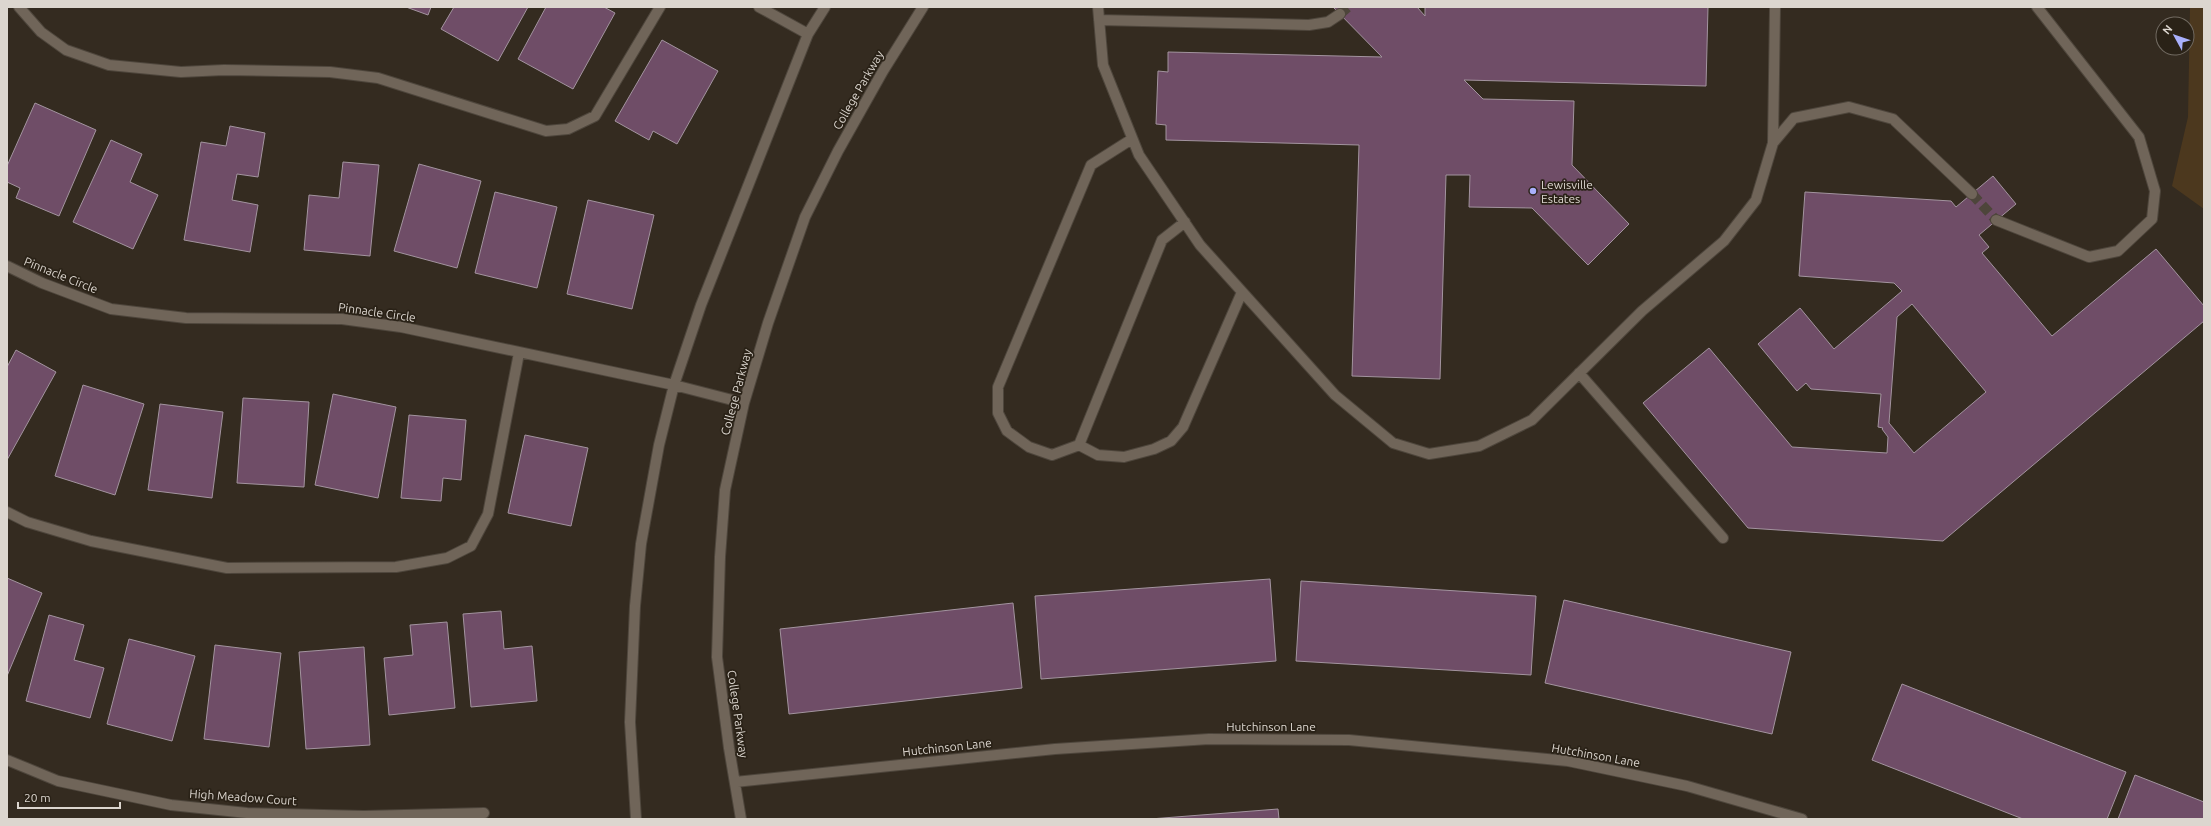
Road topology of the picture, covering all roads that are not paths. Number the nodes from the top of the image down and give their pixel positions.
1 (19, 7) edge
2 (660, 7) edge
3 (759, 7) edge
4 (825, 7) edge
5 (923, 7) edge
6 (1098, 7) edge
7 (1776, 7) edge
8 (2037, 7) edge
9 (1340, 14) tunnel mouth
10 (1099, 20) junction
11 (808, 34) junction
12 (1132, 139) junction
13 (1772, 143) junction
14 (1972, 194) tunnel mouth
15 (1996, 220) tunnel mouth
16 (1184, 222) junction
17 (7, 266) edge
18 (1242, 292) junction
19 (519, 353) junction
20 (1579, 373) junction
21 (674, 385) junction
22 (744, 404) junction
23 (1079, 445) junction
24 (7, 512) edge
25 (1723, 538) dead end
26 (7, 760) edge
27 (735, 782) junction
28 (484, 813) dead end
29 (636, 819) edge
30 (741, 819) edge
31 (1802, 819) edge

1 - 2 street
3 - 11 street
4 - 11 street
5 - 22 street, College Parkway
6 - 10 street
7 - 13 street
8 - 15 street
9 - 10 street
10 - 12 street
11 - 21 street
12 - 16 street
12 - 23 street
13 - 14 street
13 - 20 street
16 - 18 street
16 - 23 street
17 - 19 street, Pinnacle Circle
18 - 20 street
18 - 23 street
19 - 21 street, Pinnacle Circle
19 - 24 street
20 - 25 street
21 - 22 street, Pinnacle Circle
21 - 29 street
22 - 27 street, College Parkway
26 - 28 street, High Meadow Court
27 - 30 street, College Parkway
27 - 31 street, Hutchinson Lane

